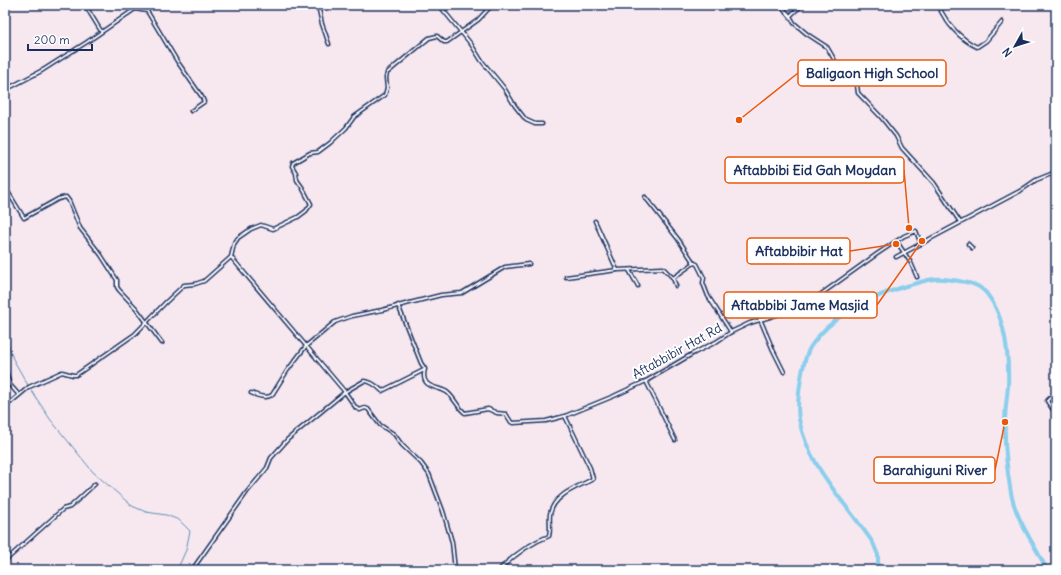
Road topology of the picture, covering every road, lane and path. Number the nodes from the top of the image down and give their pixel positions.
1 (85, 5) edge
2 (131, 5) edge
3 (318, 5) edge
4 (439, 5) edge
5 (492, 5) edge
6 (780, 5) edge
7 (802, 5) edge
8 (938, 5) edge
9 (135, 9) junction
10 (790, 16) junction
11 (1002, 22) dead end
12 (101, 31) junction
13 (461, 33) junction
14 (329, 44) dead end
15 (5, 90) edge
16 (191, 111) dead end
17 (542, 124) dead end
18 (1056, 172) edge
19 (5, 187) edge
20 (645, 197) dead end
21 (595, 221) dead end
22 (960, 222) junction
23 (897, 242) junction
24 (921, 244) junction
25 (968, 244) dead end
26 (972, 248) dead end
27 (904, 253) junction
28 (231, 257) junction
29 (896, 257) dead end
30 (529, 264) dead end
31 (694, 264) junction
32 (617, 270) junction
33 (629, 270) junction
34 (566, 277) dead end
35 (917, 277) dead end
36 (673, 278) junction
37 (638, 286) dead end
38 (676, 286) dead end
39 (398, 305) junction
40 (760, 319) junction
41 (147, 323) junction
42 (731, 332) junction
43 (162, 343) dead end
44 (306, 346) junction
45 (5, 368) edge
46 (425, 369) junction
47 (784, 372) dead end
48 (646, 381) junction
49 (345, 392) junction
50 (1056, 392) edge
51 (251, 393) dead end
52 (18, 395) junction
53 (5, 407) edge
54 (1056, 414) edge
55 (565, 416) junction
56 (675, 440) dead end
57 (95, 484) dead end
58 (5, 561) edge
59 (192, 570) edge
60 (455, 570) edge
61 (499, 570) edge

1 - 12 street
2 - 9 street
3 - 14 street
4 - 13 street
5 - 13 street
6 - 10 street
7 - 10 street
8 - 11 street
9 - 12 street
9 - 16 street
10 - 22 street
12 - 15 street
13 - 17 street
13 - 28 street
18 - 22 street
19 - 41 street
20 - 31 street
21 - 32 street
22 - 24 street
23 - 24 street, Aftabbibir Hat Rd
23 - 27 street
23 - 40 street, Aftabbibir Hat Rd
24 - 27 street
25 - 26 street
27 - 29 street
27 - 35 street
28 - 41 street
28 - 44 street
30 - 39 street
31 - 36 street
31 - 42 street
32 - 33 street
32 - 34 street
33 - 36 street
33 - 37 street
36 - 38 street
39 - 44 street
39 - 46 street
40 - 42 street, Aftabbibir Hat Rd
40 - 47 street
41 - 43 street
41 - 52 street
42 - 48 street, Aftabbibir Hat Rd
44 - 49 street
44 - 51 street
45 - 52 street
46 - 49 street
46 - 55 street, Aftabbibir Hat Rd
48 - 55 street, Aftabbibir Hat Rd
48 - 56 street
49 - 59 street
49 - 60 street
50 - 54 street
52 - 53 street
55 - 61 street
57 - 58 street

